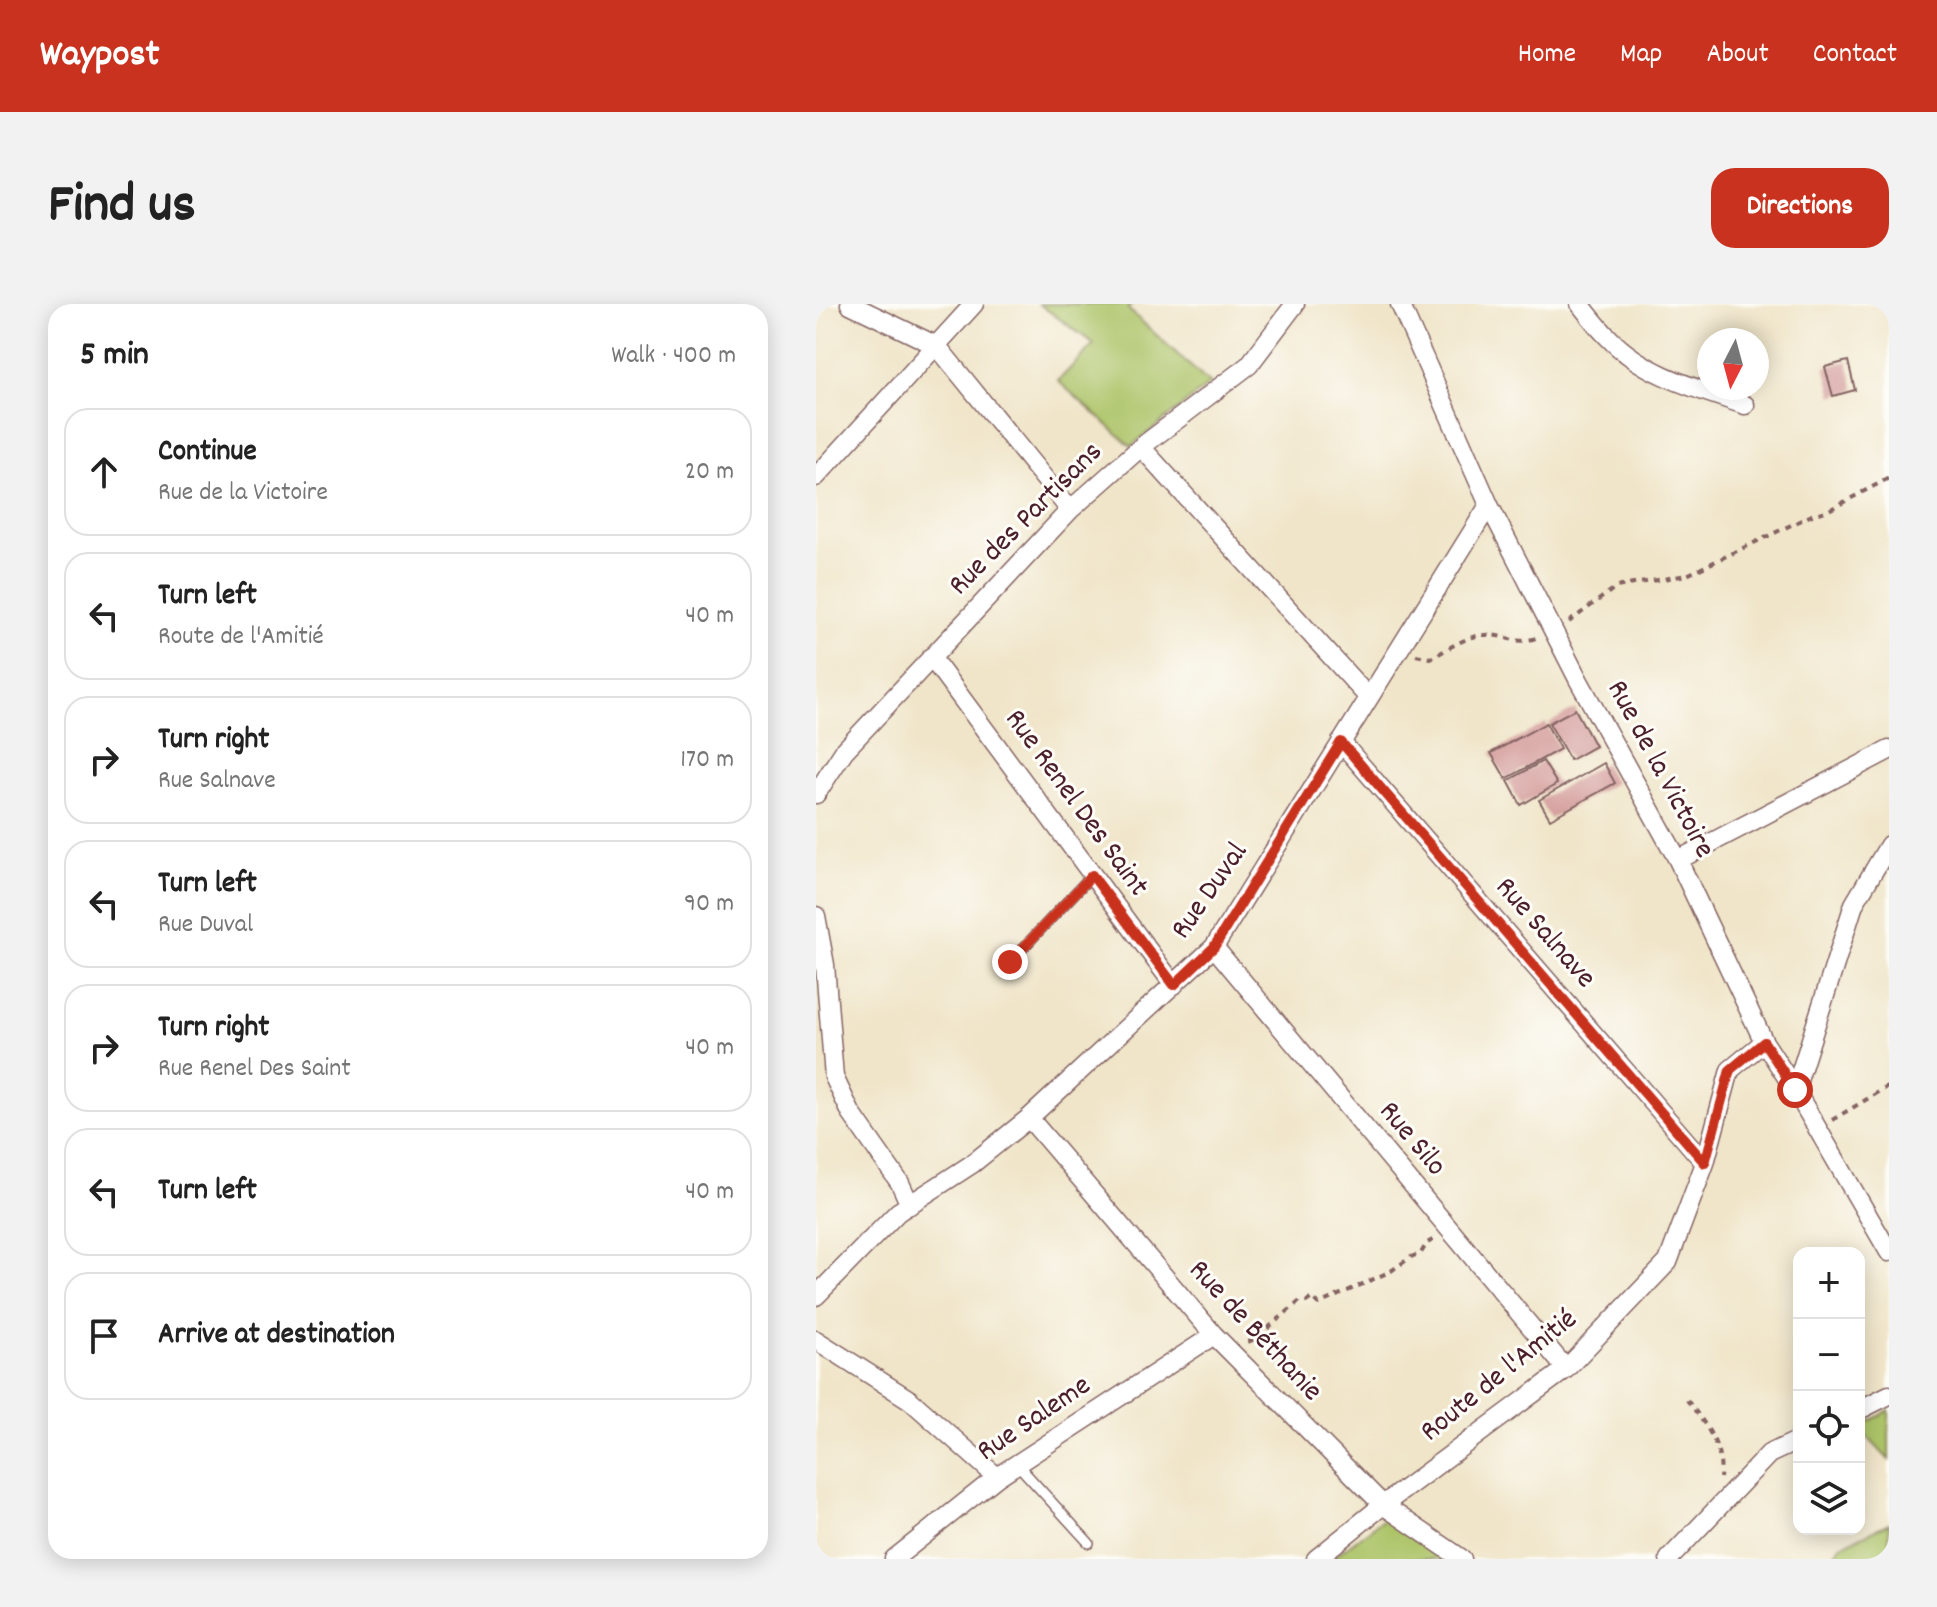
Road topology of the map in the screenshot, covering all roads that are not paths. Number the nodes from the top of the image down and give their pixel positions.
1 (850, 304) edge
2 (974, 304) edge
3 (1295, 304) edge
4 (1400, 304) edge
5 (1580, 304) edge
6 (937, 346) junction
7 (1745, 405) dead end
8 (1141, 447) junction
9 (816, 477) edge
10 (1489, 505) junction
11 (1070, 510) junction
12 (931, 657) junction
13 (1369, 698) junction
14 (1341, 742) junction
15 (1889, 750) edge
16 (816, 794) edge
17 (1889, 845) edge
18 (1678, 860) junction
19 (1092, 875) junction
20 (816, 916) edge
21 (1214, 947) junction
22 (1010, 962) dead end
23 (1174, 985) junction
24 (1764, 1042) junction
25 (1795, 1090) junction
26 (1029, 1118) junction
27 (1705, 1163) junction
28 (910, 1205) junction
29 (1889, 1252) edge
30 (816, 1296) edge
31 (1214, 1335) junction
32 (816, 1340) edge
33 (1566, 1369) junction
34 (1889, 1395) edge
35 (1865, 1407) edge
36 (1793, 1443) edge
37 (1018, 1465) junction
38 (997, 1477) junction
39 (1383, 1505) junction
40 (1089, 1543) dead end
41 (894, 1559) edge
42 (1316, 1559) edge
43 (1462, 1559) edge
44 (1669, 1559) edge

1 - 6 street
2 - 6 street
3 - 8 street, Rue des Partisans
4 - 10 street, Rue de la Victoire
5 - 7 street
6 - 9 street
6 - 11 street
8 - 11 street, Rue des Partisans
8 - 13 street
10 - 13 street, Rue Duval
10 - 18 street, Rue de la Victoire
11 - 12 street, Rue des Partisans
12 - 16 street, Rue des Partisans
12 - 19 street, Rue Renel Des Saint
13 - 14 street, Rue Duval
14 - 21 street, Rue Duval
14 - 27 street, Rue Salnave
15 - 18 street
17 - 25 street
18 - 24 street, Rue de la Victoire
19 - 22 lane
19 - 23 street, Rue Renel Des Saint
20 - 28 street
21 - 23 street, Rue Duval
21 - 33 street, Rue Silo
23 - 26 street, Rue Duval
24 - 25 street, Rue de la Victoire
24 - 27 street, Route de l'Amitié
25 - 29 street, Rue de la Victoire
26 - 28 street, Rue Duval
26 - 31 street, Rue de Béthanie
27 - 33 street, Route de l'Amitié
28 - 30 street, Rue Duval
31 - 37 street, Rue Saleme
31 - 39 street, Rue de Béthanie
32 - 38 street
33 - 39 street, Route de l'Amitié
34 - 35 street
36 - 44 street
37 - 38 street, Rue Saleme
37 - 40 lane
38 - 41 street, Rue Saleme
39 - 42 street, Route de l'Amitié
39 - 43 street, Rue de Béthanie

